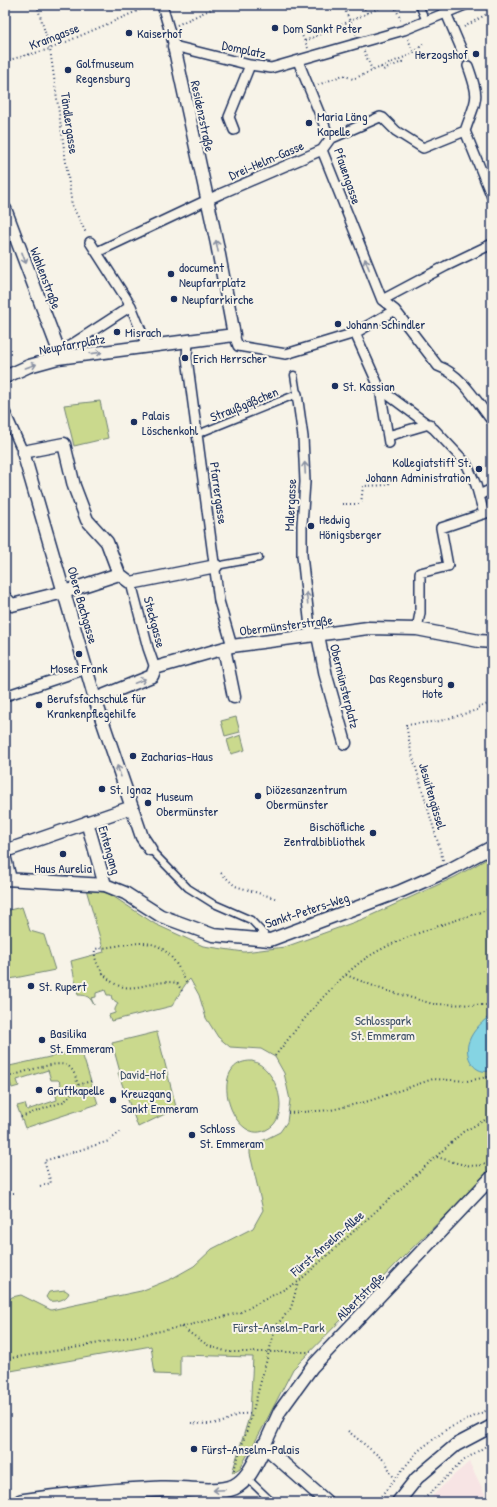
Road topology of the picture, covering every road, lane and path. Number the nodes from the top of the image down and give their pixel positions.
1 (37, 5) edge
2 (136, 5) edge
3 (159, 5) edge
4 (220, 5) edge
5 (363, 5) edge
6 (386, 5) edge
7 (419, 5) edge
8 (465, 5) edge
9 (344, 8) dead end
10 (492, 10) edge
11 (138, 11) junction
12 (367, 14) junction
13 (443, 14) junction
14 (347, 16) dead end
15 (426, 21) junction
16 (169, 29) junction
17 (299, 29) dead end
18 (454, 31) junction
19 (302, 36) dead end
20 (305, 41) dead end
21 (424, 43) dead end
22 (174, 46) junction
23 (50, 49) junction
24 (462, 53) tunnel mouth
25 (400, 59) junction
26 (5, 61) edge
27 (298, 61) junction
28 (250, 65) junction
29 (468, 66) tunnel mouth
30 (381, 67) junction
31 (309, 88) junction
32 (234, 130) dead end
33 (465, 132) junction
34 (330, 139) junction
35 (322, 150) junction
36 (206, 196) junction
37 (492, 198) edge
38 (5, 209) edge
39 (90, 242) joint
40 (492, 244) edge
41 (97, 252) junction
42 (382, 300) junction
43 (131, 306) junction
44 (395, 310) junction
45 (354, 333) junction
46 (234, 335) junction
47 (188, 341) junction
48 (147, 346) junction
49 (58, 356) junction
50 (294, 375) dead end
51 (5, 377) edge
52 (380, 389) junction
53 (297, 394) junction
54 (5, 412) edge
55 (492, 421) edge
56 (432, 426) junction
57 (198, 434) junction
58 (23, 452) junction
59 (390, 474) dead end
60 (492, 489) edge
61 (479, 495) junction
62 (342, 504) dead end
63 (488, 513) edge
64 (259, 558) dead end
65 (216, 566) junction
66 (119, 574) junction
67 (131, 583) junction
68 (64, 592) junction
69 (5, 598) edge
70 (417, 629) junction
71 (315, 636) junction
72 (492, 642) edge
73 (228, 647) junction
74 (155, 668) junction
75 (86, 669) junction
76 (5, 696) edge
77 (234, 697) dead end
78 (95, 699) junction
79 (489, 708) dead end
80 (345, 743) dead end
81 (132, 807) junction
82 (87, 822) junction
83 (492, 847) edge
84 (150, 849) joint
85 (5, 850) edge
86 (5, 860) edge
87 (447, 871) junction
88 (221, 873) dead end
89 (8, 879) edge
90 (105, 885) junction
91 (278, 899) dead end
92 (492, 908) edge
93 (270, 940) junction
94 (346, 975) junction
95 (186, 982) dead end
96 (182, 991) dead end
97 (492, 1001) edge
98 (275, 1056) dead end
99 (492, 1076) edge
100 (7, 1077) dead end
101 (91, 1081) dead end
102 (78, 1085) junction
103 (288, 1113) dead end
104 (492, 1116) edge
105 (21, 1117) dead end
106 (120, 1132) dead end
107 (437, 1157) junction
108 (492, 1160) edge
109 (492, 1178) edge
110 (40, 1186) dead end
111 (14, 1193) dead end
112 (5, 1194) edge
113 (298, 1282) junction
114 (181, 1327) junction
115 (314, 1352) dead end
116 (269, 1353) junction
117 (5, 1359) edge
118 (492, 1408) edge
119 (252, 1414) junction
120 (191, 1423) dead end
121 (492, 1426) edge
122 (348, 1431) dead end
123 (492, 1442) edge
124 (264, 1446) junction
125 (239, 1477) junction
126 (395, 1478) junction
127 (21, 1502) edge
128 (272, 1502) edge
129 (326, 1502) edge
130 (376, 1502) edge
131 (398, 1502) edge
132 (421, 1502) edge

1 - 23 path, Tändlergasse
2 - 11 path
3 - 11 path, Kramgasse
3 - 16 street
4 - 16 path
5 - 12 path
6 - 12 path
7 - 15 lane
8 - 13 street, Domplatz
9 - 14 path
10 - 18 path
11 - 23 path, Kramgasse
12 - 20 path
13 - 15 street, Domplatz
13 - 18 street
15 - 27 street, Domplatz
16 - 22 street
17 - 19 path
18 - 24 street
21 - 25 path
22 - 28 street, Domplatz
22 - 36 street, Residenzstraße
23 - 26 path, Kramgasse
23 - 39 path, Tändlergasse
25 - 30 path
25 - 30 path
27 - 28 street, Domplatz
27 - 31 street, Pfauengasse
28 - 32 street
29 - 33 street
30 - 31 path
31 - 34 street, Pfauengasse
33 - 34 street
33 - 37 street
34 - 35 street, Pfauengasse
35 - 36 street, Drei-Helm-Gasse
42 -> 35 street, Pfauengasse
36 - 41 street
46 -> 36 street
38 -> 49 street, Wahlenstraße
39 - 41 street
40 - 42 street
41 - 43 street
42 - 44 street
43 - 48 street
43 - 49 street, Neupfarrplatz
44 - 45 street
44 - 55 street
45 - 46 street
45 - 52 street
46 - 47 street, Neupfarrplatz
47 - 48 street, Neupfarrplatz
47 - 57 street, Pfarrergasse
49 -> 48 street, Neupfarrplatz
51 -> 49 street, Neupfarrplatz
50 - 53 lane, Malergasse
52 - 56 street
52 - 56 street
53 - 57 lane, Straußgäßchen
71 -> 53 street, Malergasse
54 - 58 street, Obere Bachgasse
56 - 61 street
57 - 65 street, Pfarrergasse
58 - 66 street
58 - 68 street, Obere Bachgasse
59 - 62 path
60 - 61 street
61 - 63 street
63 - 70 street
64 - 65 lane
65 - 67 street
65 - 73 street, Pfarrergasse
66 - 67 street
66 - 68 street
67 - 74 street, Steckgasse
68 - 69 street
68 - 75 street, Obere Bachgasse
70 - 71 street, Obermünsterstraße
70 - 72 street, Obermünsterstraße
71 - 73 street, Obermünsterstraße
71 - 80 street, Obermünsterplatz
73 - 74 street, Obermünsterstraße
73 - 77 street
78 -> 74 street, Obermünsterstraße
75 - 76 street
75 - 78 street, Obere Bachgasse
81 -> 78 street, Obere Bachgasse
79 - 87 path, Jesuitengässel
81 - 82 street
81 - 84 street, Obere Bachgasse
82 - 85 street
82 - 90 street, Entengang
83 - 87 street, Sankt-Peters-Weg
84 - 93 lane
86 - 89 street, Sankt-Peters-Weg
87 - 93 street, Sankt-Peters-Weg
88 - 91 path
89 - 90 street, Sankt-Peters-Weg
90 - 93 street, Sankt-Peters-Weg
92 - 94 path
94 - 97 path
94 - 98 path
95 - 96 path
99 - 103 path
100 - 102 path
101 - 102 path
102 - 105 path
104 - 107 path, Fürst-Anselm-Allee
106 - 110 path
107 - 108 path
107 - 113 path, Fürst-Anselm-Allee
109 - 124 street, Albertstraße
111 - 112 path
113 - 114 path, Fürst-Anselm-Allee
113 - 116 path
114 - 116 path
114 - 117 path, Fürst-Anselm-Allee
115 - 116 path
116 - 119 path
118 - 126 path
119 - 120 path
119 - 125 path
121 - 131 street
122 - 126 path
123 - 132 path
124 - 125 street
124 - 129 street
125 -> 127 street
125 - 128 lane
126 - 130 path

